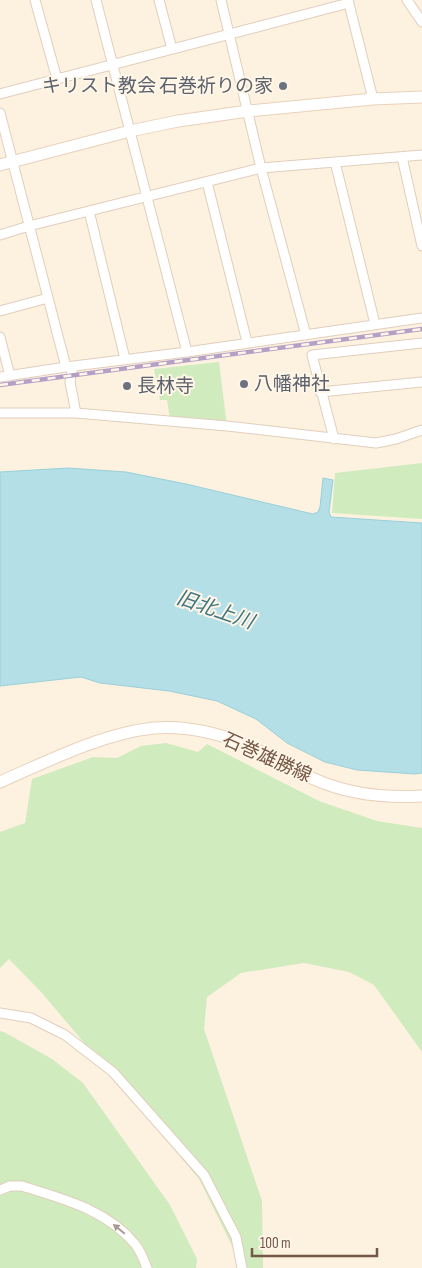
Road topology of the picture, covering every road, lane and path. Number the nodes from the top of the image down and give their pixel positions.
1 (35, 0) edge
2 (96, 0) edge
3 (159, 0) edge
4 (221, 0) edge
5 (406, 0) edge
6 (349, 2) edge
7 (422, 22) edge
8 (230, 34) junction
9 (172, 49) junction
10 (112, 65) junction
11 (57, 79) junction
12 (0, 94) edge
13 (422, 97) edge
14 (373, 99) junction
15 (0, 112) edge
16 (248, 112) junction
17 (130, 131) junction
18 (422, 155) edge
19 (402, 157) junction
20 (14, 162) junction
21 (335, 162) junction
22 (0, 165) edge
23 (261, 168) junction
24 (207, 182) junction
25 (146, 197) junction
26 (89, 211) junction
27 (29, 226) junction
28 (0, 235) edge
29 (422, 246) edge
30 (48, 298) junction
31 (0, 311) edge
32 (422, 318) edge
33 (375, 324) junction
34 (306, 335) junction
35 (0, 337) edge
36 (247, 342) junction
37 (422, 343) edge
38 (186, 352) junction
39 (126, 359) junction
40 (69, 366) junction
41 (10, 376) junction
42 (0, 378) edge
43 (422, 382) edge
44 (320, 392) junction
45 (0, 413) edge
46 (76, 413) junction
47 (422, 430) edge
48 (334, 438) junction
49 (0, 782) edge
50 (422, 796) edge
51 (0, 1013) edge
52 (0, 1190) edge
53 (148, 1268) edge
54 (242, 1268) edge

1 - 11 street
2 - 10 street
3 - 9 street
4 - 8 street
5 - 7 street
6 - 8 street
6 - 14 street
8 - 9 street
8 - 16 street
9 - 10 street
10 - 11 street
10 - 17 street
11 - 12 street
13 - 14 main road
14 - 16 main road
15 - 20 street
16 - 17 main road
16 - 23 street
17 - 20 main road
17 - 25 street
18 - 19 street
19 - 21 street
19 - 29 street
20 - 22 main road
20 - 27 street
21 - 23 street
21 - 33 street
23 - 24 street
23 - 34 street
24 - 25 street
24 - 36 street
25 - 26 street
25 - 38 street
26 - 27 street
26 - 39 street
27 - 28 street
27 - 30 street
30 - 31 street
30 - 40 street
32 - 33 street
33 - 34 street
34 - 36 street
35 - 41 street
36 - 38 street
37 - 44 street
38 - 39 street
39 - 40 street
40 - 41 street
40 - 46 street
41 - 42 street
43 - 44 street
44 - 48 street
45 - 46 street
46 - 48 street
47 - 48 street
49 - 50 main road, 石巻雄勝線
51 - 54 street
53 -> 52 street

